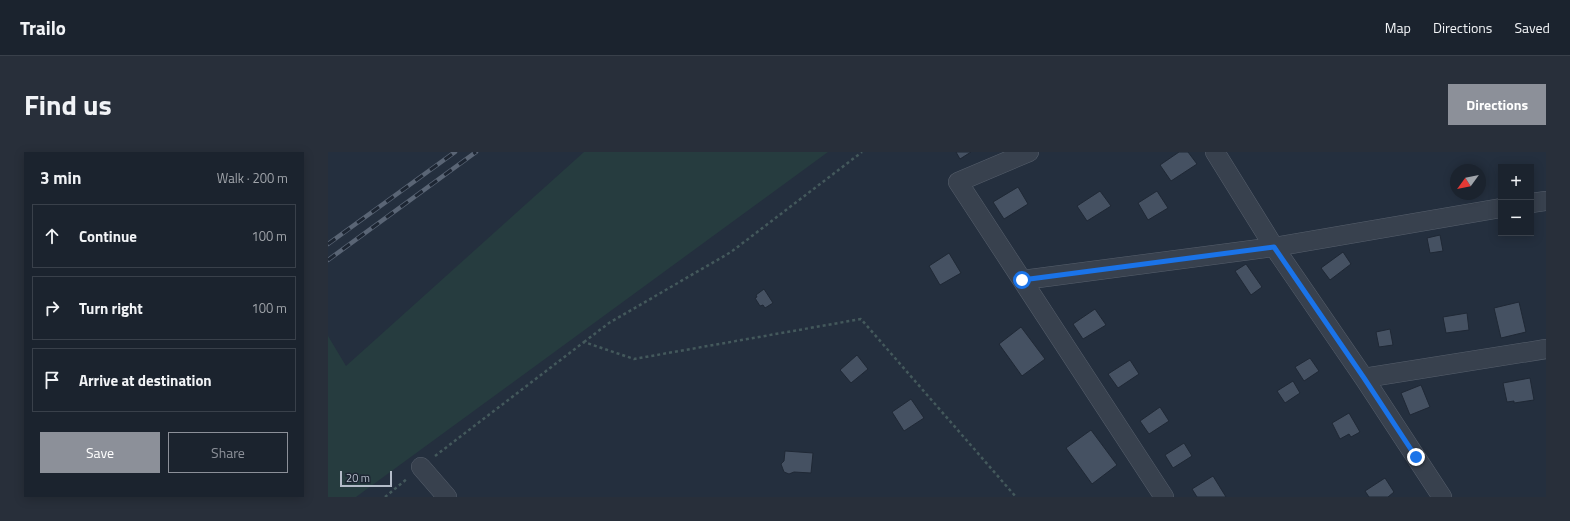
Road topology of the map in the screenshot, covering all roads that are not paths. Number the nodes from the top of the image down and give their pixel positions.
1 (1029, 152) edge
2 (1215, 152) edge
3 (1546, 201) edge
4 (1534, 203) edge
5 (1498, 209) edge
6 (1274, 247) junction
7 (1022, 280) junction
8 (1546, 349) edge
9 (1364, 378) junction
10 (421, 467) road end
11 (446, 497) edge
12 (1164, 497) edge
13 (1442, 497) edge

1 - 7 lane
2 - 6 lane
3 - 4 lane
5 - 6 lane
6 - 7 lane
6 - 9 lane
7 - 12 lane
8 - 9 lane
9 - 13 lane
10 - 11 lane

